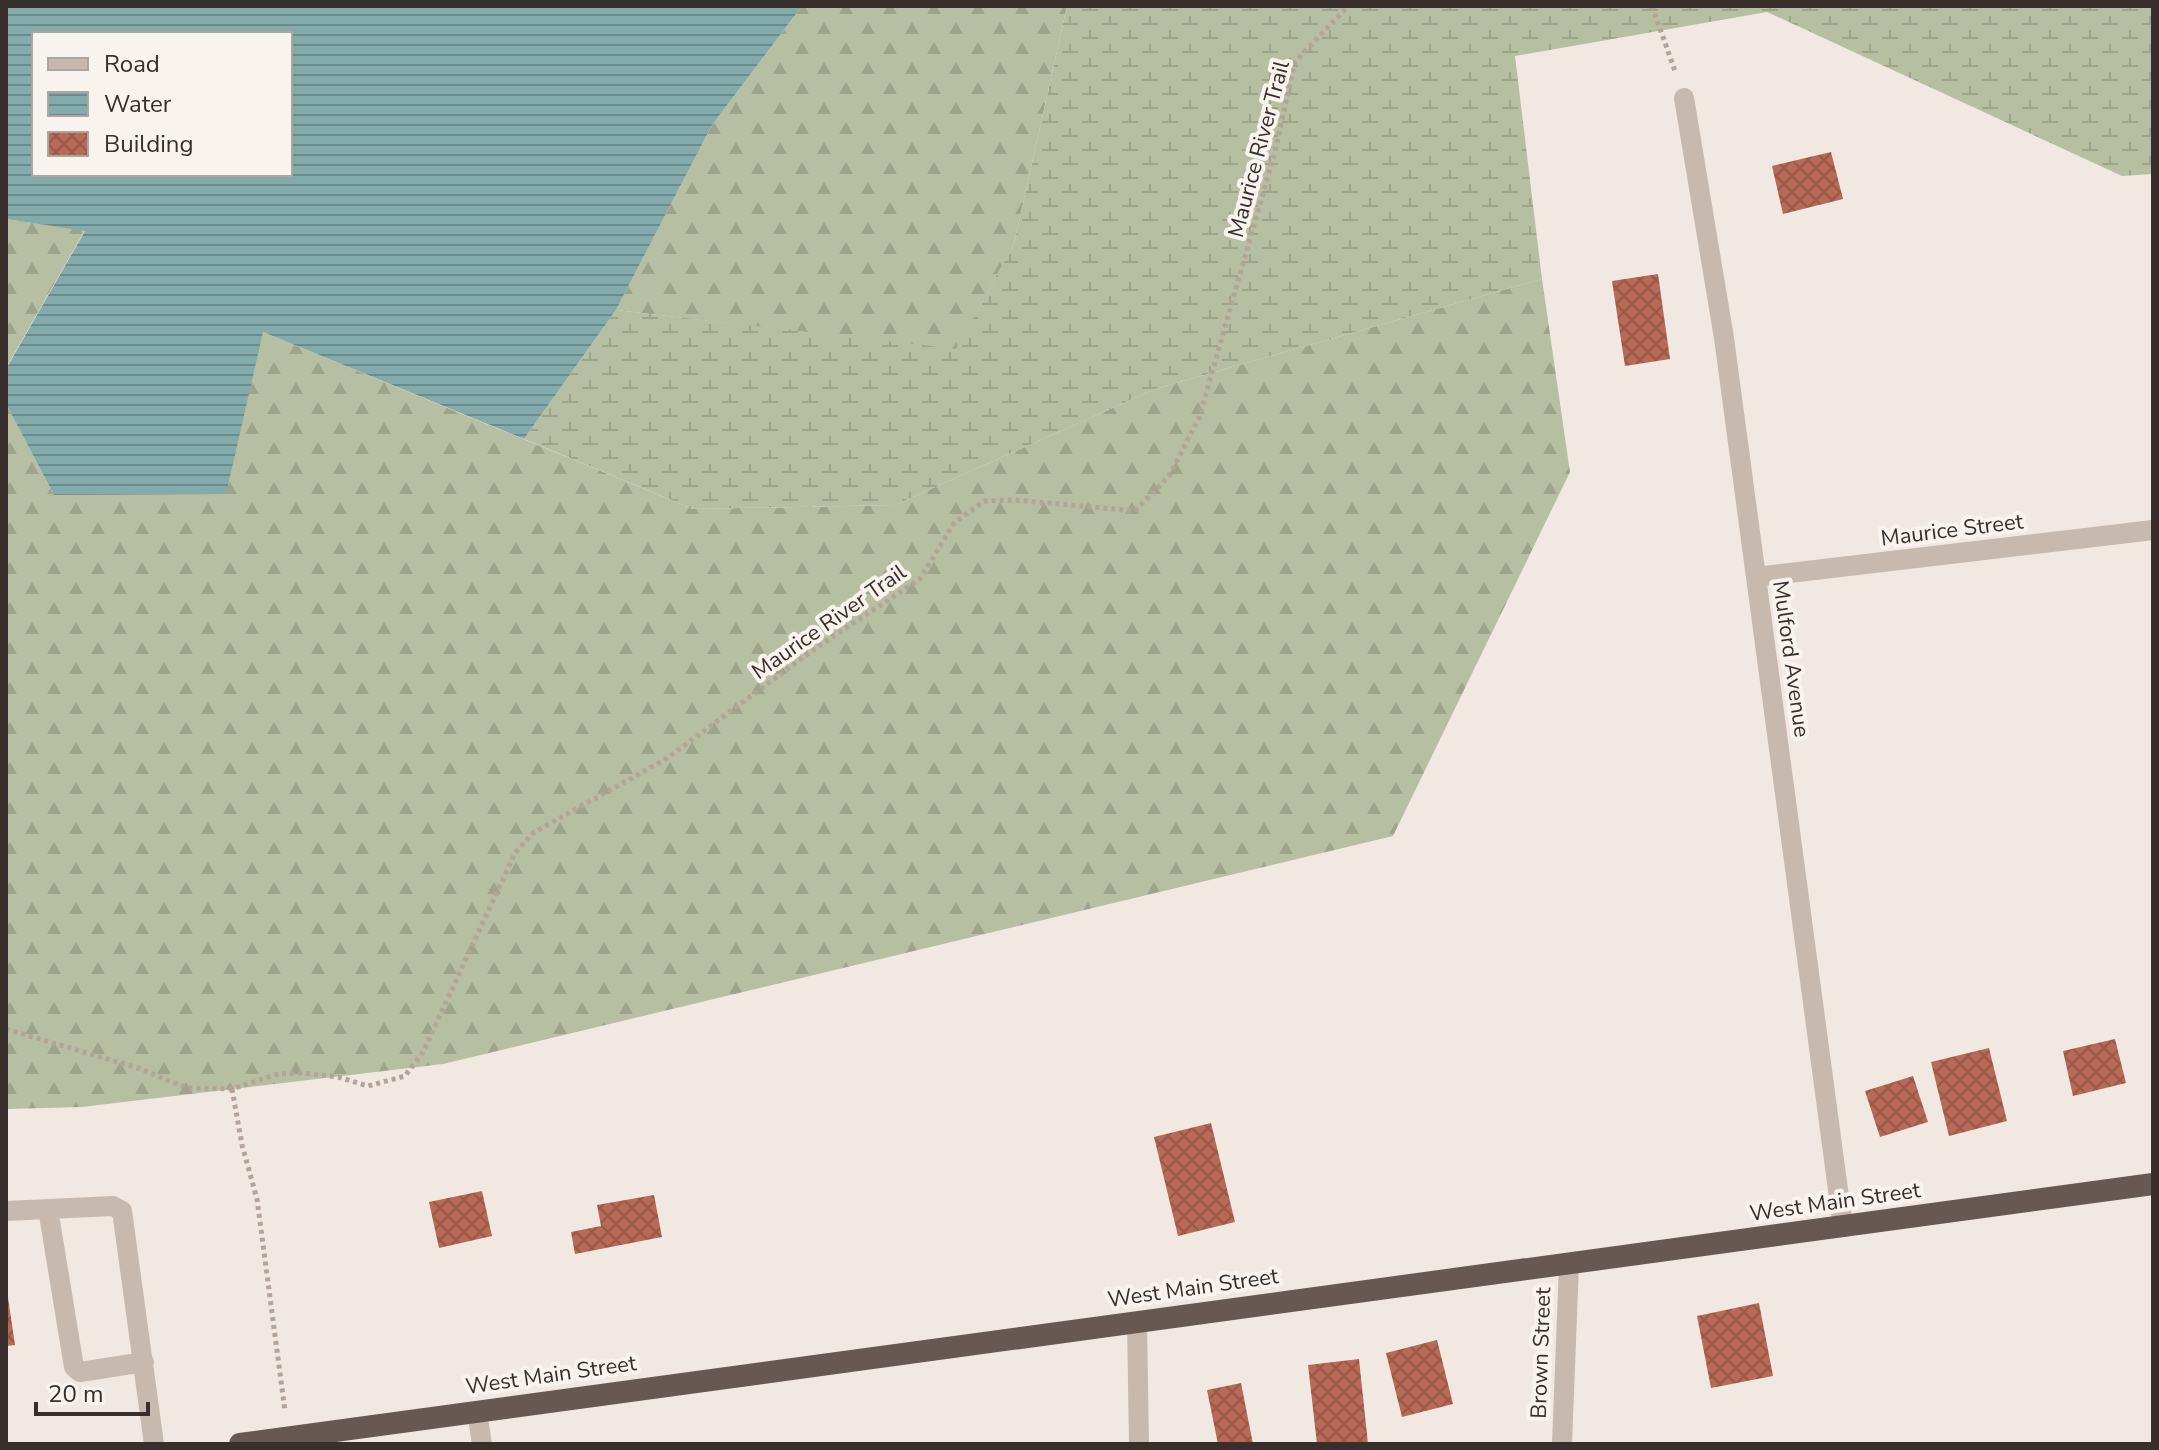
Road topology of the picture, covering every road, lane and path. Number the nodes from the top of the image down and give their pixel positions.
1 (1348, 6) edge
2 (1652, 6) edge
3 (1684, 98) joint
4 (2153, 530) edge
5 (1756, 577) junction
6 (6, 1029) edge
7 (232, 1089) junction
8 (2153, 1184) edge
9 (48, 1209) junction
10 (6, 1211) edge
11 (1843, 1227) junction
12 (1569, 1264) junction
13 (1137, 1322) junction
14 (144, 1362) junction
15 (477, 1412) junction
16 (288, 1437) junction
17 (154, 1444) edge
18 (240, 1444) edge
19 (482, 1444) edge
20 (1139, 1444) edge
21 (1562, 1444) edge

1 - 7 path, Maurice River Trail
2 - 3 path
3 - 5 street, Mulford Avenue
4 - 5 street, Maurice Street
5 - 11 street, Mulford Avenue
6 - 7 path, Maurice River Trail
7 - 16 path
8 - 11 highway, West Main Street
9 - 10 street
9 - 14 street
9 - 14 street
11 - 12 highway, West Main Street
12 - 13 highway, West Main Street
12 - 21 street, Brown Street
13 - 15 highway, West Main Street
13 - 20 street
14 - 17 street
15 - 16 highway, West Main Street
15 - 19 street
16 - 18 highway, West Main Street

